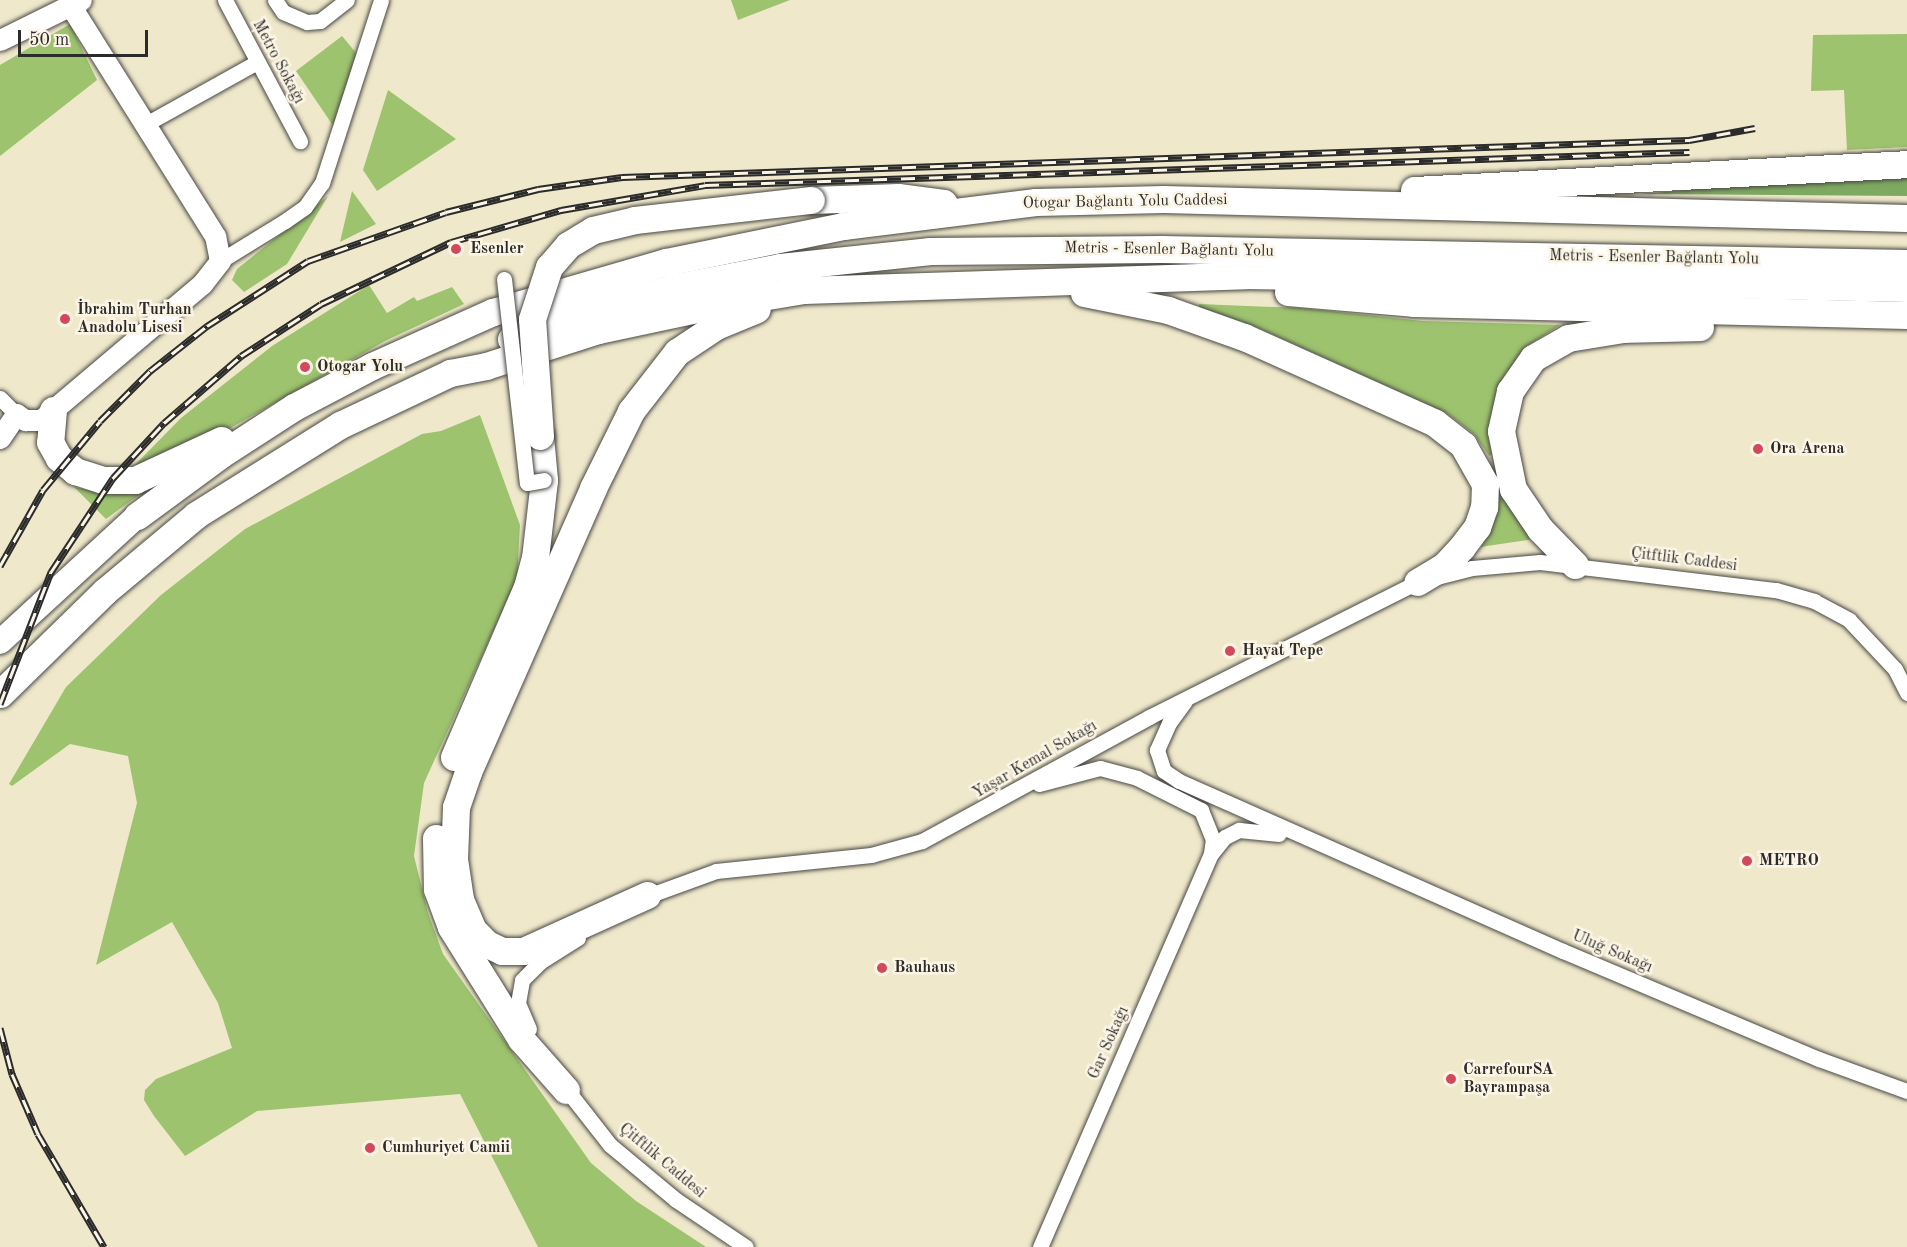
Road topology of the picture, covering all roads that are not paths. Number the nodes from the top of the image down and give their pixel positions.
1 (225, 0) edge
2 (275, 0) edge
3 (347, 0) edge
4 (381, 0) edge
5 (76, 2) edge
6 (0, 40) edge
7 (257, 62) junction
8 (144, 125) junction
9 (300, 141) dead end
10 (1907, 164) edge
11 (1287, 201) junction
12 (963, 208) junction
13 (1907, 218) edge
14 (220, 261) junction
15 (1907, 263) edge
16 (504, 279) dead end
17 (1089, 280) junction
18 (1006, 282) junction
19 (1907, 288) edge
20 (835, 290) junction
21 (1907, 315) edge
22 (1907, 322) edge
23 (450, 373) junction
24 (0, 398) edge
25 (53, 410) junction
26 (16, 414) junction
27 (270, 422) junction
28 (0, 438) edge
29 (544, 480) junction
30 (137, 516) joint
31 (1575, 565) junction
32 (1417, 582) junction
33 (0, 642) edge
34 (0, 693) edge
35 (1907, 693) edge
36 (493, 694) junction
37 (1185, 701) junction
38 (1018, 787) junction
39 (1326, 846) junction
40 (1211, 854) junction
41 (447, 884) junction
42 (647, 895) junction
43 (1887, 1086) junction
44 (566, 1090) junction
45 (1907, 1091) edge
46 (1907, 1099) edge
47 (746, 1247) edge
48 (1040, 1247) edge

1 - 7 street, Metro Sokağı
2 - 3 street
4 - 14 street
5 - 6 street
5 - 8 street
7 - 8 street
7 - 9 street, Metro Sokağı
8 - 14 street
10 - 11 highway
11 - 12 highway, Otogar Bağlantı Yolu Caddesi
11 - 13 highway
12 - 27 highway, Otogar Bağlantı Yolu Caddesi
12 - 29 highway, bridge
14 - 25 street
15 - 23 highway, Metris - Esenler Bağlantı Yolu
16 - 29 street, bridge
17 - 18 highway
17 - 19 highway
17 - 21 highway
18 - 20 highway
18 - 32 highway
20 - 23 highway
20 - 36 highway
22 - 31 highway
23 - 34 highway
24 - 26 street
25 - 26 street
25 - 27 highway
26 - 28 street
27 - 30 highway
29 - 36 highway
30 - 33 main road
31 - 32 street, Çitftlik Caddesi
31 - 35 street, Çitftlik Caddesi
32 - 37 street, Yaşar Kemal Sokağı
36 - 41 highway
37 - 38 street, Yaşar Kemal Sokağı
37 - 39 street
38 - 40 street
38 - 42 street, Yaşar Kemal Sokağı
39 - 40 street
39 - 43 street, Uluğ Sokağı
40 - 48 street, Gar Sokağı
41 - 42 highway
41 - 44 highway
42 - 44 street, Yaşar Kemal Sokağı
43 - 45 street
43 - 46 street
44 - 47 street, Çitftlik Caddesi

